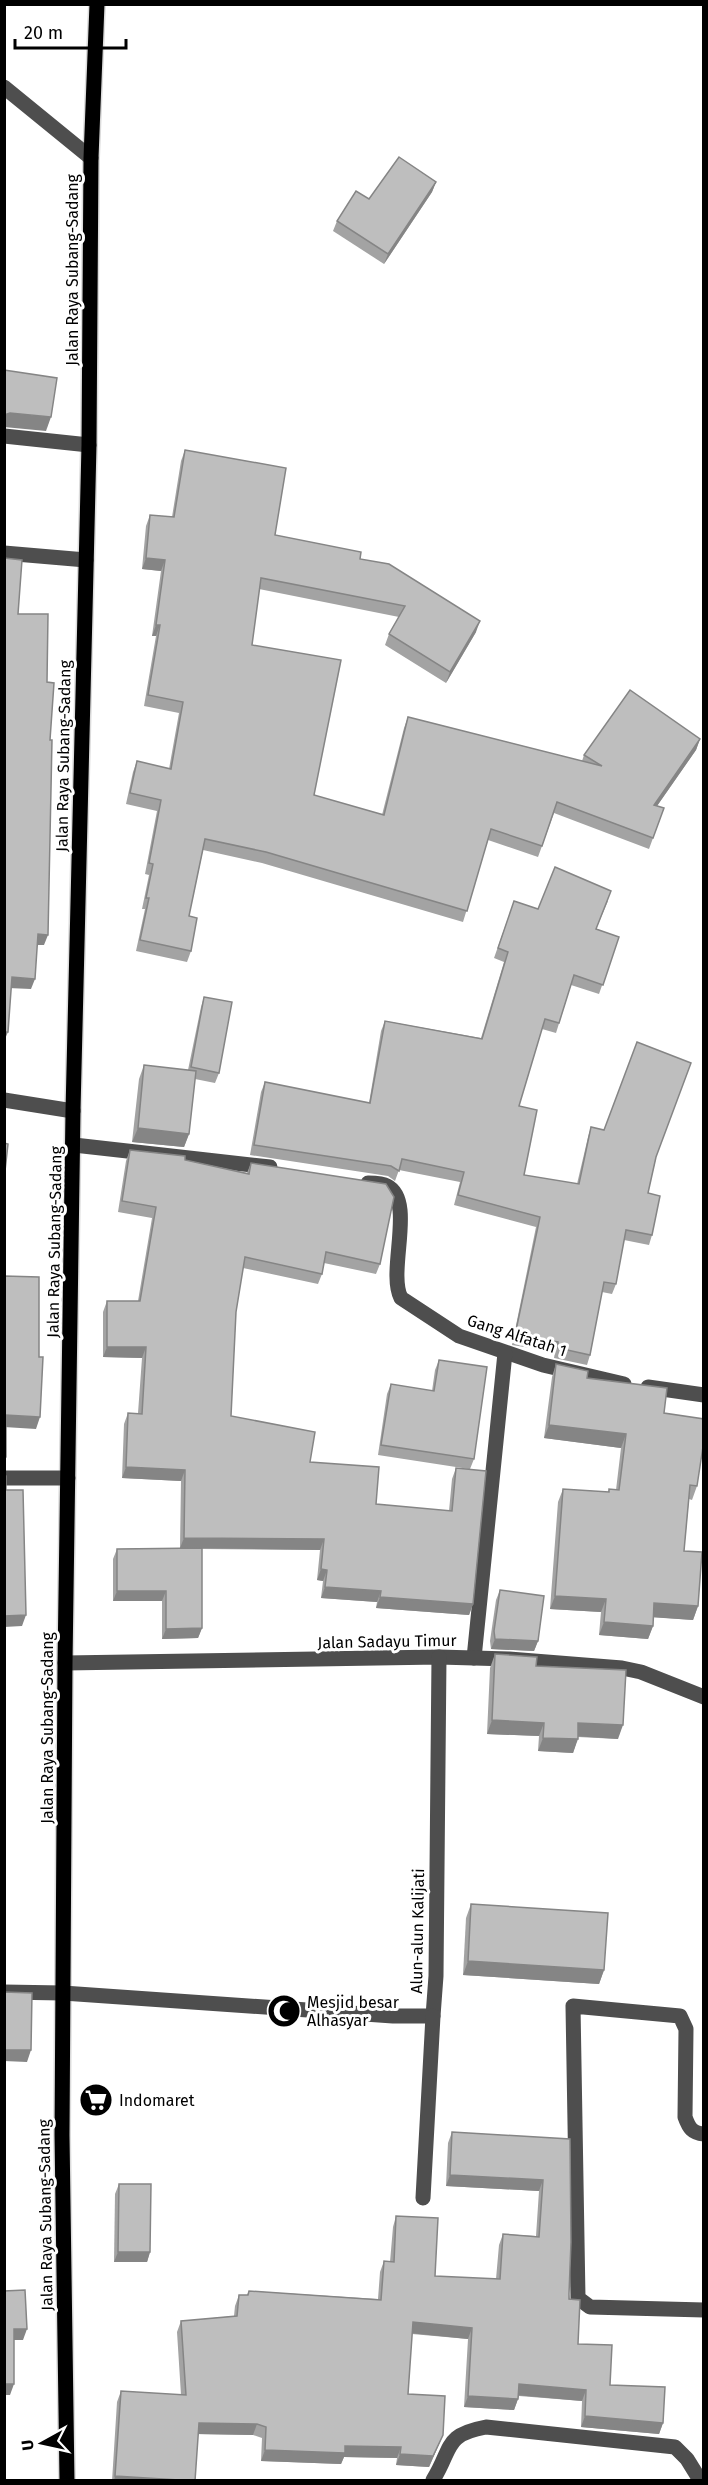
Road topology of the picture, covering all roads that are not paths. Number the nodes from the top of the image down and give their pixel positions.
1 (97, 4) edge
2 (4, 87) edge
3 (91, 158) junction
4 (4, 436) edge
5 (89, 445) junction
6 (4, 553) edge
7 (86, 560) junction
8 (4, 1100) edge
9 (73, 1111) junction
10 (74, 1145) junction
11 (285, 1169) edge
12 (352, 1180) edge
13 (505, 1353) junction
14 (704, 1395) edge
15 (4, 1478) edge
16 (68, 1478) junction
17 (439, 1657) junction
18 (474, 1658) junction
19 (65, 1663) junction
20 (704, 1697) edge
21 (4, 1992) edge
22 (63, 1993) junction
23 (433, 2016) junction
24 (704, 2134) edge
25 (423, 2198) dead end
26 (704, 2310) edge
27 (66, 2481) edge
28 (433, 2481) edge
29 (700, 2481) edge

1 - 3 main road, Jalan Raya Subang-Sadang
2 - 3 street
3 - 5 main road, Jalan Raya Subang-Sadang
4 - 5 street
5 - 7 main road, Jalan Raya Subang-Sadang
6 - 7 street
7 - 9 main road, Jalan Raya Subang-Sadang
8 - 9 street
9 - 10 main road, Jalan Raya Subang-Sadang
10 - 11 street
10 - 16 main road, Jalan Raya Subang-Sadang
12 - 13 street, Gang Alfatah 1
13 - 14 street, Gang Alfatah 1
13 - 18 street
15 - 16 street
16 - 19 main road, Jalan Raya Subang-Sadang
17 - 18 street, Jalan Sadayu Timur
17 - 19 street, Jalan Sadayu Timur
17 - 23 street, Alun-alun Kalijati
18 - 20 street, Jalan Sadayu Timur
19 - 22 main road, Jalan Raya Subang-Sadang
21 - 22 street, Alun-alun Kalijati
22 - 23 street, Alun-alun Kalijati
22 - 27 main road, Jalan Raya Subang-Sadang
23 - 25 street
24 - 26 street
28 - 29 street

